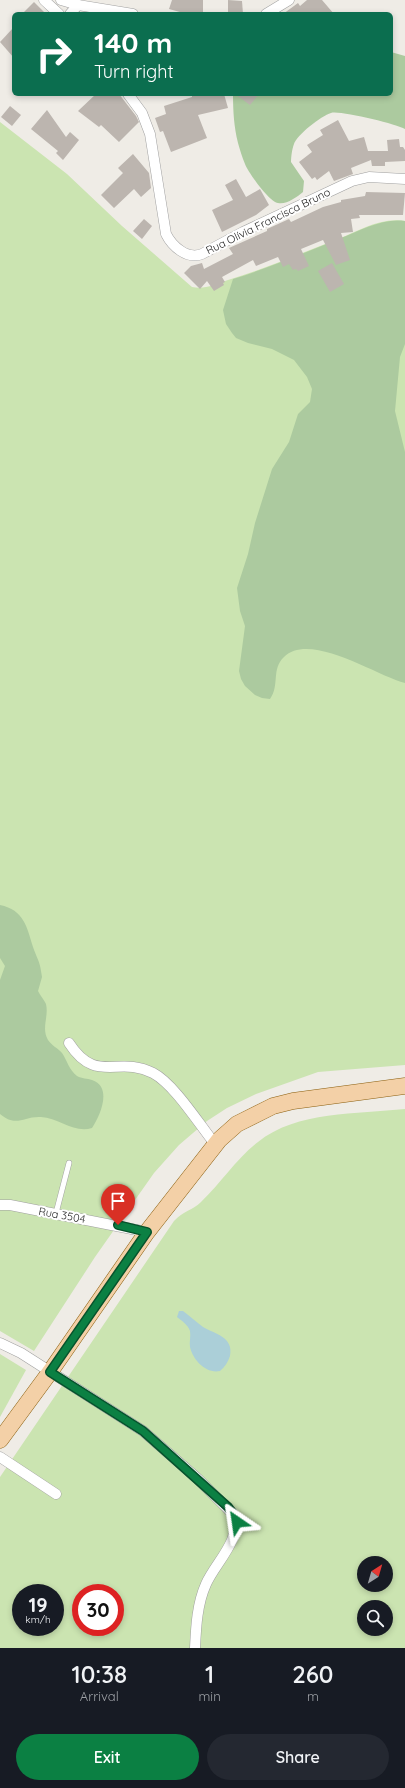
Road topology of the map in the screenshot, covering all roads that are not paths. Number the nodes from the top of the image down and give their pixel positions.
1 (44, 0) edge
2 (62, 0) edge
3 (289, 0) edge
4 (78, 5) junction
5 (57, 12) edge
6 (72, 12) edge
7 (121, 12) edge
8 (269, 12) edge
9 (130, 96) edge
10 (405, 179) edge
11 (69, 1043) dead end
12 (405, 1086) edge
13 (215, 1144) junction
14 (69, 1163) dead end
15 (0, 1205) edge
16 (56, 1214) junction
17 (147, 1232) junction
18 (0, 1343) edge
19 (50, 1372) junction
20 (0, 1440) edge
21 (0, 1456) edge
22 (56, 1494) dead end
23 (195, 1648) edge

1 - 5 street
2 - 4 street
3 - 8 street
4 - 6 street
4 - 7 street
9 - 10 street, Rua Olívia Francisca Bruno
11 - 13 street
12 - 13 main road
13 - 17 main road
14 - 16 lane
15 - 16 street, Rua 3504
16 - 17 street, Rua 3504
17 - 19 main road
18 - 19 street
19 - 20 main road
19 - 23 street
21 - 22 street

